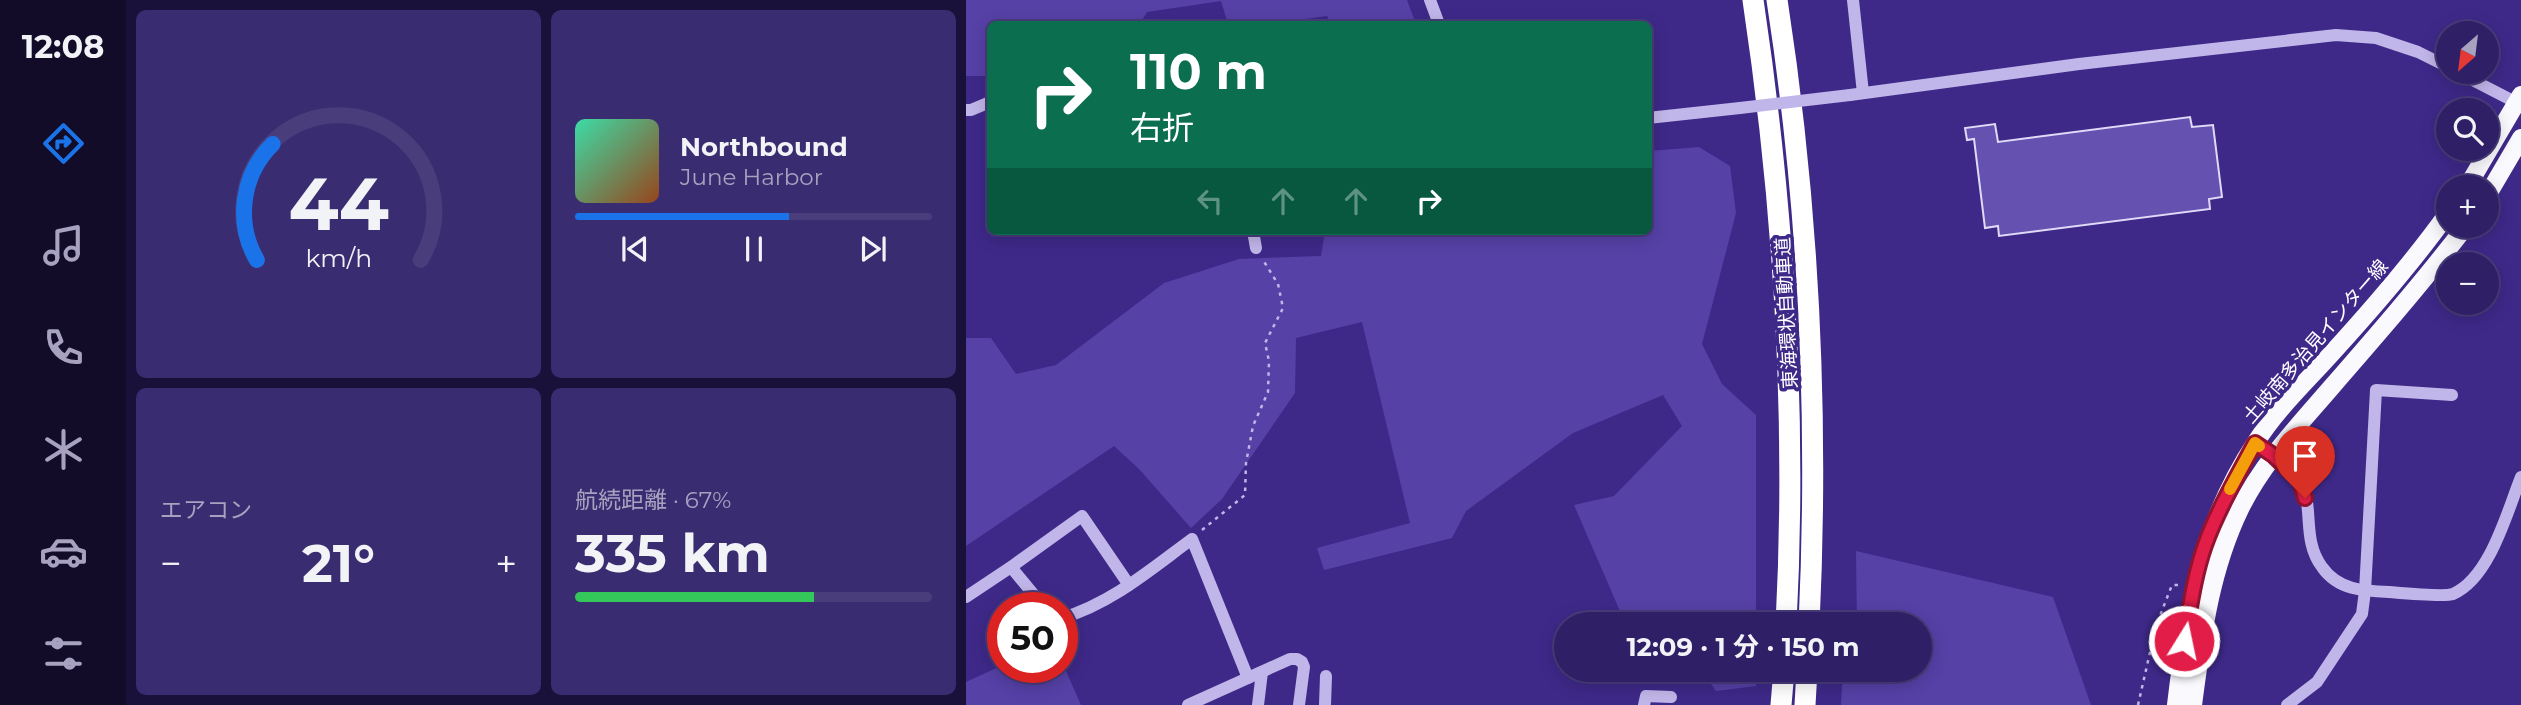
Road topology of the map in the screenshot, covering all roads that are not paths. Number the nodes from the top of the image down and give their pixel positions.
1 (1430, 0) edge
2 (1754, 0) edge
3 (1777, 0) edge
4 (1853, 0) edge
5 (1438, 21) edge
6 (2436, 61) edge
7 (2483, 84) edge
8 (1863, 93) junction
9 (2520, 101) edge
10 (987, 104) edge
11 (1768, 104) junction
12 (966, 110) edge
13 (1652, 118) edge
14 (2521, 138) edge
15 (2474, 175) edge
16 (2499, 176) edge
17 (2436, 228) edge
18 (1254, 235) edge
19 (2456, 238) edge
20 (1256, 248) road end
21 (2452, 396) dead end
22 (2255, 443) junction
23 (2273, 455) junction
24 (2521, 477) edge
25 (1011, 567) junction
26 (1129, 585) junction
27 (2365, 591) junction
28 (1032, 592) edge
29 (966, 597) edge
30 (1787, 612) edge
31 (1810, 612) edge
32 (1078, 613) edge
33 (1262, 671) junction
34 (1326, 676) dead end
35 (1248, 678) junction
36 (1783, 682) edge
37 (1806, 682) edge
38 (1671, 697) dead end
39 (1188, 705) edge
40 (1258, 705) edge
41 (1299, 705) edge
42 (1325, 705) edge
43 (1644, 705) edge
44 (1781, 705) edge
45 (1805, 705) edge
46 (2176, 705) edge
47 (2193, 705) edge
48 (2287, 705) edge

1 - 5 street
2 - 11 highway, 東海環状自動車道
3 - 31 highway, 東海環状自動車道
4 - 8 street
6 - 8 street
7 - 9 street
8 - 11 street, bridge
9 - 15 main road
10 - 12 street
11 - 13 street, bridge
11 - 30 highway, 東海環状自動車道
14 - 16 main road
17 - 22 main road, 土岐南多治見インター線
18 - 20 street
19 - 23 main road
21 - 27 street
22 - 23 street
22 - 46 main road, 土岐南多治見インター線
23 - 27 street
23 - 47 main road
24 - 27 street
25 - 26 street
25 - 28 street
25 - 29 street
26 - 32 street
26 - 35 street
27 - 48 street
33 - 35 street
33 - 40 street
33 - 41 street
34 - 42 street
35 - 39 street
36 - 44 highway
37 - 45 highway
38 - 43 street

